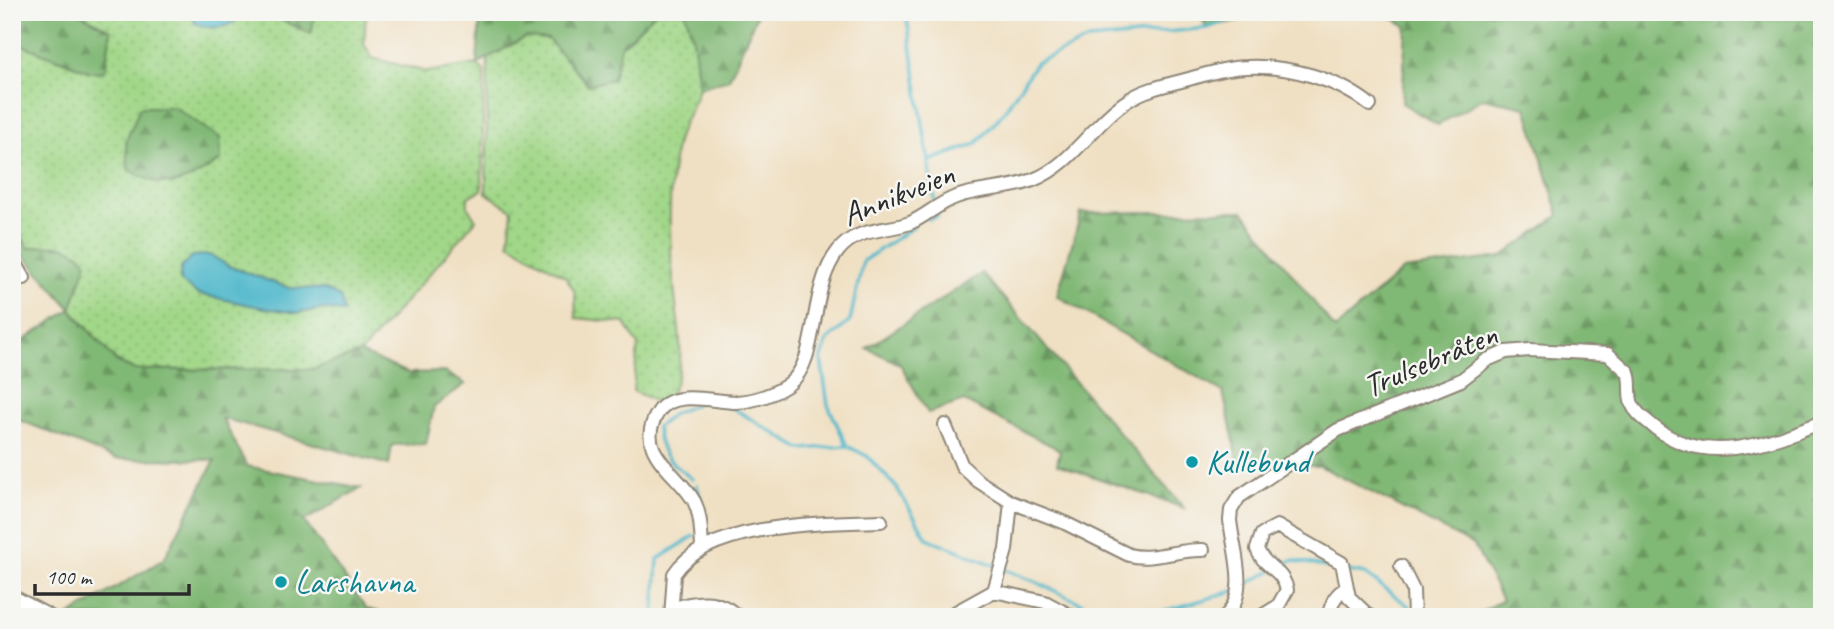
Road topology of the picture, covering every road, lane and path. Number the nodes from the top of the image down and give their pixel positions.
1 (1370, 106) dead end
2 (12, 257) edge
3 (24, 278) dead end
4 (1822, 422) edge
5 (946, 425) dead end
6 (1011, 502) junction
7 (881, 521) dead end
8 (702, 538) junction
9 (1203, 550) dead end
10 (1401, 566) dead end
11 (1347, 588) junction
12 (994, 591) junction
13 (12, 596) edge
14 (671, 613) edge
15 (51, 617) edge
16 (738, 617) edge
17 (947, 617) edge
18 (1073, 617) edge
19 (1225, 617) edge
20 (1260, 617) edge
21 (1328, 617) edge
22 (1370, 617) edge
23 (1414, 617) edge

1 - 8 street, Annikveien
2 - 3 street
4 - 19 street, Trulsebråten
5 - 6 street
6 - 9 street
6 - 12 street
7 - 8 street
8 - 14 street
10 - 23 street
11 - 20 street
11 - 21 street
11 - 22 street
12 - 17 street
12 - 18 street
13 - 15 street
14 - 16 street

